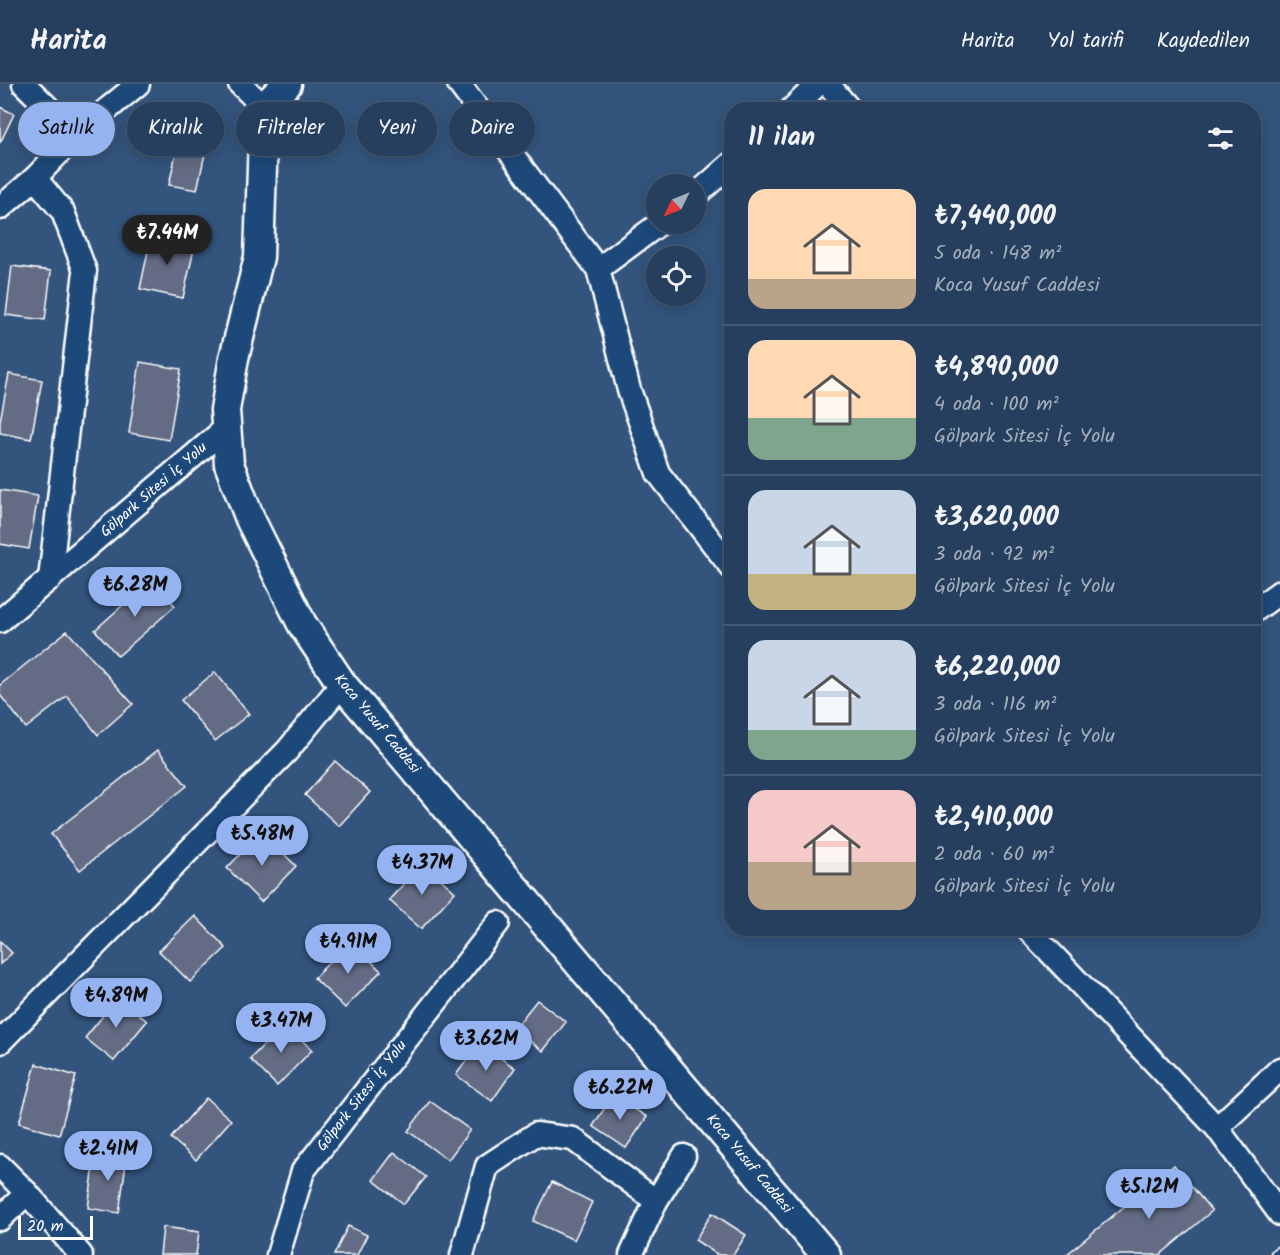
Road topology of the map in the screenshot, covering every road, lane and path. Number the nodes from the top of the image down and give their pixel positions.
1 (24, 84) edge
2 (138, 84) edge
3 (240, 84) edge
4 (287, 84) edge
5 (459, 84) edge
6 (818, 84) edge
7 (828, 84) edge
8 (42, 102) edge
9 (259, 102) edge
10 (269, 102) edge
11 (799, 102) edge
12 (843, 102) edge
13 (115, 103) edge
14 (56, 156) edge
15 (263, 156) edge
16 (724, 170) edge
17 (35, 178) junction
18 (706, 186) edge
19 (0, 208) edge
20 (646, 234) edge
21 (598, 269) junction
22 (226, 428) junction
23 (724, 558) edge
24 (50, 579) junction
25 (1280, 592) edge
26 (1261, 606) edge
27 (0, 621) edge
28 (342, 684) junction
29 (498, 923) dead end
30 (1035, 936) edge
31 (0, 1042) edge
32 (1280, 1069) edge
33 (1218, 1128) junction
34 (684, 1156) dead end
35 (0, 1166) edge
36 (27, 1193) junction
37 (656, 1202) junction
38 (1280, 1214) edge
39 (0, 1218) edge
40 (81, 1255) edge
41 (278, 1255) edge
42 (462, 1255) edge
43 (631, 1255) edge
44 (826, 1255) edge

1 - 8 street
2 - 13 street
3 - 9 street
4 - 10 street
5 - 21 street
6 - 11 street
7 - 12 street
14 - 17 street
15 - 22 street, Koca Yusuf Caddesi
16 - 18 street
17 - 19 street
17 - 24 street
20 - 21 street
21 - 23 street
22 - 24 street, Gölpark Sitesi İç Yolu
22 - 28 street, Koca Yusuf Caddesi
24 - 27 street, Gölpark Sitesi İç Yolu
25 - 26 street
28 - 31 street
28 - 44 street, Koca Yusuf Caddesi
29 - 41 street, Gölpark Sitesi İç Yolu
30 - 33 street
32 - 33 street
33 - 38 street
34 - 37 street
35 - 36 street
36 - 39 street
36 - 40 street
37 - 42 street
37 - 43 street

